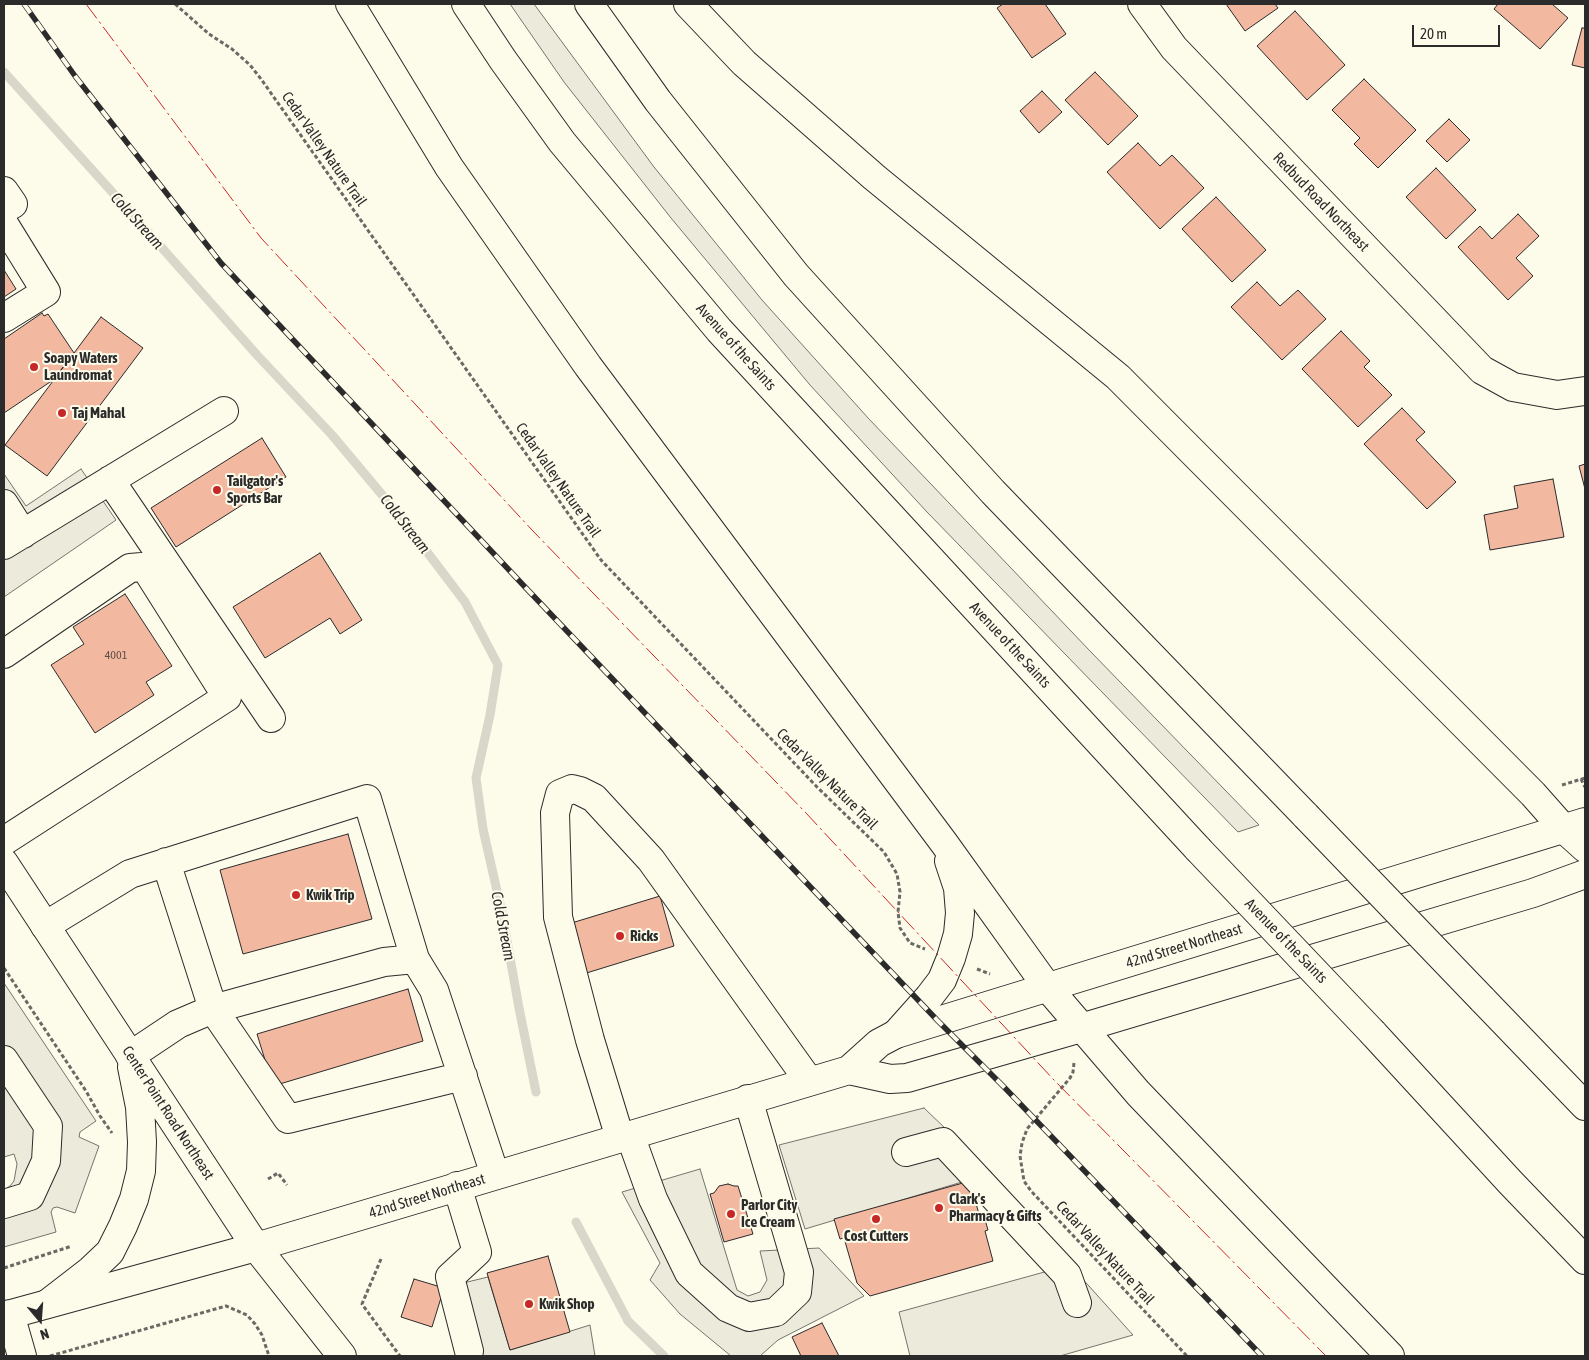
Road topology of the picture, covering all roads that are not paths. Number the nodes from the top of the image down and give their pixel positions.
1 (350, 4) edge
2 (466, 4) edge
3 (589, 4) edge
4 (688, 4) edge
5 (1142, 4) edge
6 (4, 191) edge
7 (4, 210) edge
8 (4, 224) edge
9 (4, 318) edge
10 (1585, 391) edge
11 (224, 411) dead end
12 (110, 480) junction
13 (4, 504) edge
14 (13, 540) edge
15 (4, 654) edge
16 (271, 718) dead end
17 (1575, 825) edge
18 (4, 841) edge
19 (944, 843) junction
20 (1585, 848) edge
21 (166, 862) junction
22 (4, 863) edge
23 (1585, 874) edge
24 (45, 926) junction
25 (415, 959) junction
26 (1048, 988) junction
27 (213, 1008) junction
28 (1081, 1028) junction
29 (896, 1034) junction
30 (130, 1056) junction
31 (4, 1060) edge
32 (849, 1070) junction
33 (463, 1076) junction
34 (809, 1081) junction
35 (748, 1099) junction
36 (1585, 1106) edge
37 (625, 1136) junction
38 (906, 1152) dead end
39 (495, 1175) junction
40 (1510, 1182) junction
41 (457, 1186) junction
42 (4, 1204) edge
43 (256, 1247) junction
44 (1585, 1260) edge
45 (1585, 1278) edge
46 (47, 1304) junction
47 (1077, 1304) dead end
48 (7, 1315) edge
49 (468, 1355) edge
50 (22, 1356) edge
51 (342, 1356) edge
52 (1390, 1356) edge

1 - 19 main road
2 - 40 main road, Avenue of the Saints, bridge
3 - 36 main road, bridge
4 - 17 main road
5 - 10 main road, Redbud Road Northeast
6 - 7 main road
8 - 9 main road
11 - 12 main road
12 - 14 main road
12 - 16 main road
13 - 14 main road
15 - 18 main road
17 - 20 main road
17 - 26 main road, 42nd Street Northeast
19 - 26 main road
19 - 29 main road
21 - 24 main road
21 - 25 main road
21 - 27 main road
22 - 24 main road, Center Point Road Northeast
23 - 28 main road, 42nd Street Northeast
24 - 30 main road, Center Point Road Northeast
25 - 27 main road
25 - 33 main road
26 - 28 main road
26 - 29 main road, 42nd Street Northeast
27 - 30 main road
27 - 33 main road
28 - 32 main road, 42nd Street Northeast
28 - 52 main road
29 - 32 main road, 42nd Street Northeast
30 - 43 main road, Center Point Road Northeast
30 - 46 main road
31 - 42 main road
32 - 34 main road, 42nd Street Northeast
33 - 39 main road
34 - 35 main road, 42nd Street Northeast
34 - 37 main road
35 - 37 main road, 42nd Street Northeast
35 - 37 main road
37 - 39 main road, 42nd Street Northeast
38 - 47 main road
39 - 41 main road, 42nd Street Northeast
40 - 44 main road, Avenue of the Saints
40 - 45 main road
41 - 43 main road, 42nd Street Northeast
41 - 49 main road
43 - 46 main road, 42nd Street Northeast
43 - 51 main road, Center Point Road Northeast
46 - 48 main road, 42nd Street Northeast
48 - 50 main road

